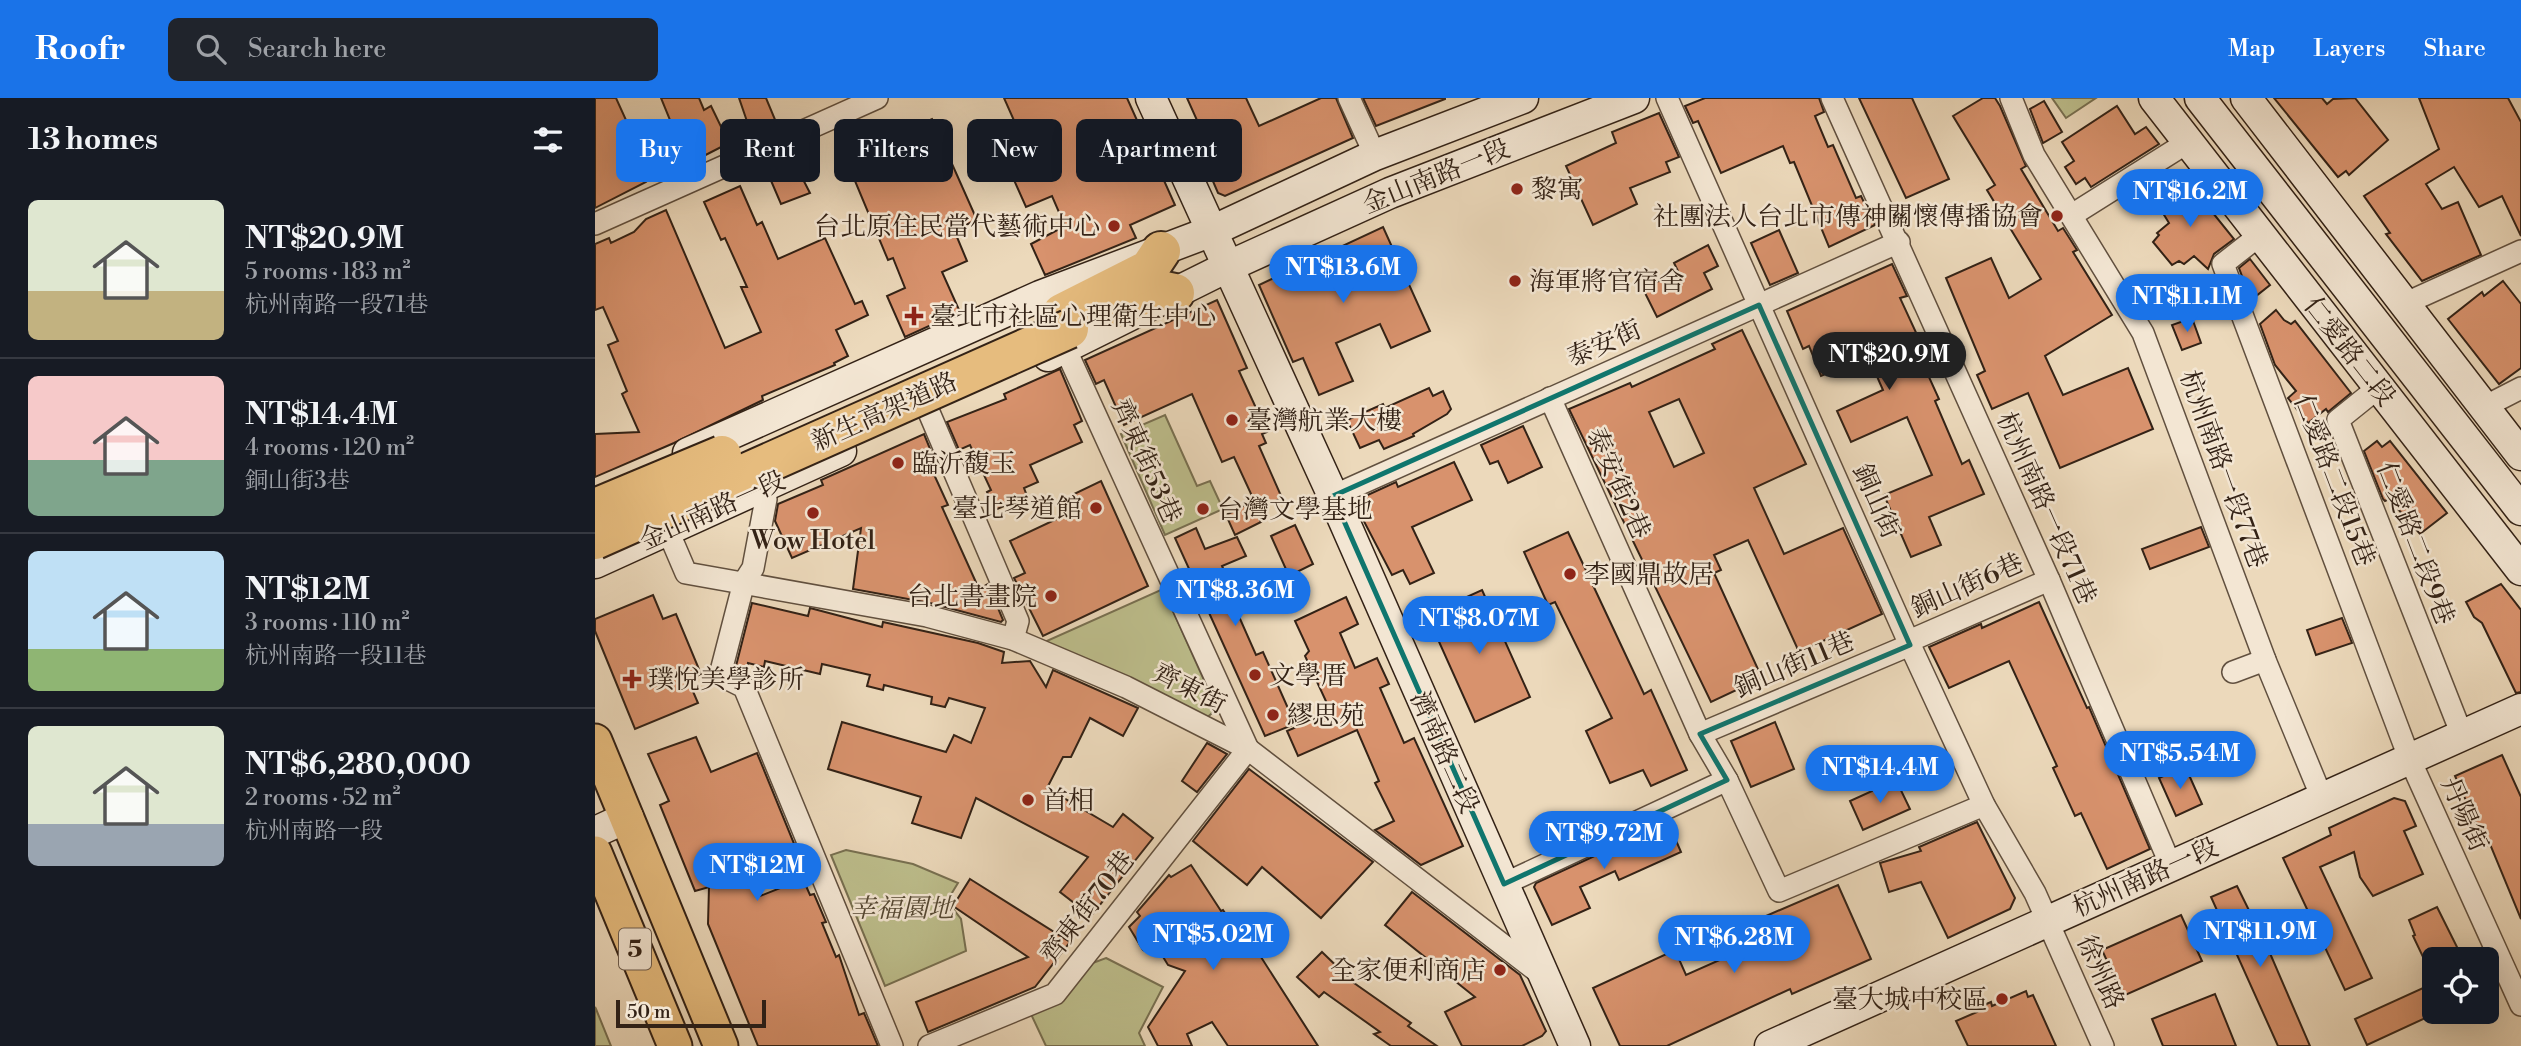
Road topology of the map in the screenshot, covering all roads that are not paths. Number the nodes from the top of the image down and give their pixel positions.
1 (877, 98) edge
2 (1151, 98) edge
3 (1349, 98) edge
4 (1520, 98) edge
5 (1634, 98) edge
6 (1667, 98) edge
7 (1832, 98) edge
8 (2011, 98) edge
9 (2154, 98) edge
10 (2200, 98) edge
11 (2254, 101) edge
12 (2188, 142) junction
13 (1375, 155) junction
14 (2072, 215) junction
15 (595, 225) edge
16 (1212, 231) junction
17 (2260, 235) junction
18 (1899, 242) junction
19 (1161, 251) junction
20 (2521, 251) edge
21 (1227, 267) junction
22 (1175, 293) joint
23 (2404, 304) junction
24 (1759, 305) junction
25 (1066, 330) junction
26 (2379, 387) junction
27 (2521, 388) edge
28 (1550, 398) junction
29 (2484, 407) junction
30 (928, 410) junction
31 (2521, 454) edge
32 (646, 472) junction
33 (761, 488) junction
34 (595, 494) edge
35 (1333, 496) junction
36 (595, 508) edge
37 (2521, 510) edge
38 (667, 530) junction
39 (595, 540) edge
40 (595, 563) edge
41 (2521, 570) edge
42 (2049, 580) junction
43 (744, 582) junction
44 (1013, 639) junction
45 (1909, 643) junction
46 (2265, 660) junction
47 (2233, 672) dead end
48 (2521, 709) edge
49 (1700, 734) junction
50 (2462, 735) junction
51 (595, 741) edge
52 (1248, 749) junction
53 (2410, 760) junction
54 (1727, 780) junction
55 (2322, 798) junction
56 (1984, 805) junction
57 (628, 817) junction
58 (595, 832) edge
59 (595, 853) edge
60 (2171, 866) junction
61 (1504, 884) junction
62 (2047, 922) junction
63 (1545, 978) junction
64 (2521, 1005) edge
65 (675, 1046) edge
66 (720, 1046) edge
67 (892, 1046) edge
68 (929, 1046) edge
69 (1575, 1046) edge
70 (1770, 1046) edge
71 (2103, 1046) edge

1 - 15 street
2 - 16 street
3 - 13 street
4 - 13 street, 金山南路一段
5 - 21 street, 金山南路一段
6 - 24 street, 銅山街
7 - 18 street, 杭州南路一段71巷
8 - 14 street, 杭州南路一段77巷
9 - 12 street, 仁愛路二段
10 - 37 street, 仁愛路二段
11 - 23 street
12 - 14 street
12 - 17 street, 仁愛路二段
13 - 16 street, 金山南路一段
14 - 46 street, 杭州南路一段77巷
16 - 19 street, 金山南路一段
16 - 21 street, 濟南路二段
17 - 26 street, 仁愛路二段
17 - 53 street, 仁愛路二段15巷
18 - 24 street, 泰安街
18 - 42 street, 杭州南路一段71巷
19 - 25 highway
19 - 32 street, 金山南路一段
20 - 23 street
21 - 22 street, 金山南路一段
21 - 35 street, 濟南路二段
22 - 25 highway, 新生高架道路
23 - 29 street
24 - 28 street, 泰安街
24 - 45 street, 銅山街
25 - 30 street, 金山南路一段
25 - 36 highway, 新生高架道路, bridge
25 - 39 highway, 新生高架道路, bridge
25 - 52 street, 齊東街53巷
26 - 41 street, 仁愛路二段
26 - 50 street, 仁愛路二段9巷
27 - 29 street
28 - 35 street, 泰安街
28 - 49 street, 泰安街2巷
29 - 31 street
30 - 33 street, 金山南路一段
30 - 44 street
32 - 34 street, 金山南路一段
32 - 38 street
33 - 38 street, 金山南路一段
33 - 43 street
35 - 61 street, 濟南路二段
38 - 40 street, 金山南路一段
38 - 43 street, 齊東街
42 - 45 street, 銅山街6巷
42 - 60 street, 杭州南路一段71巷
43 - 44 street, 齊東街
43 - 67 street
44 - 52 street, 齊東街
45 - 49 street, 銅山街11巷
45 - 56 street, 銅山街
46 - 47 street
46 - 55 street, 杭州南路一段77巷
48 - 50 street, 杭州南路一段
49 - 54 street, 泰安街2巷
50 - 53 street, 杭州南路一段
51 - 57 main road, 5
52 - 63 street, 齊東街
52 - 68 street, 齊東街70巷
53 - 55 street, 杭州南路一段
53 - 64 street, 丹陽街
54 - 56 street, 泰安街2巷
54 - 61 street
55 - 60 street, 杭州南路一段
56 - 62 street, 銅山街
57 - 58 street
57 - 66 main road, 5
59 - 65 main road, 5
60 - 62 street, 杭州南路一段
61 - 63 street, 濟南路二段
62 - 70 street, 杭州南路一段
62 - 71 street, 徐州路
63 - 69 street, 濟南路二段

